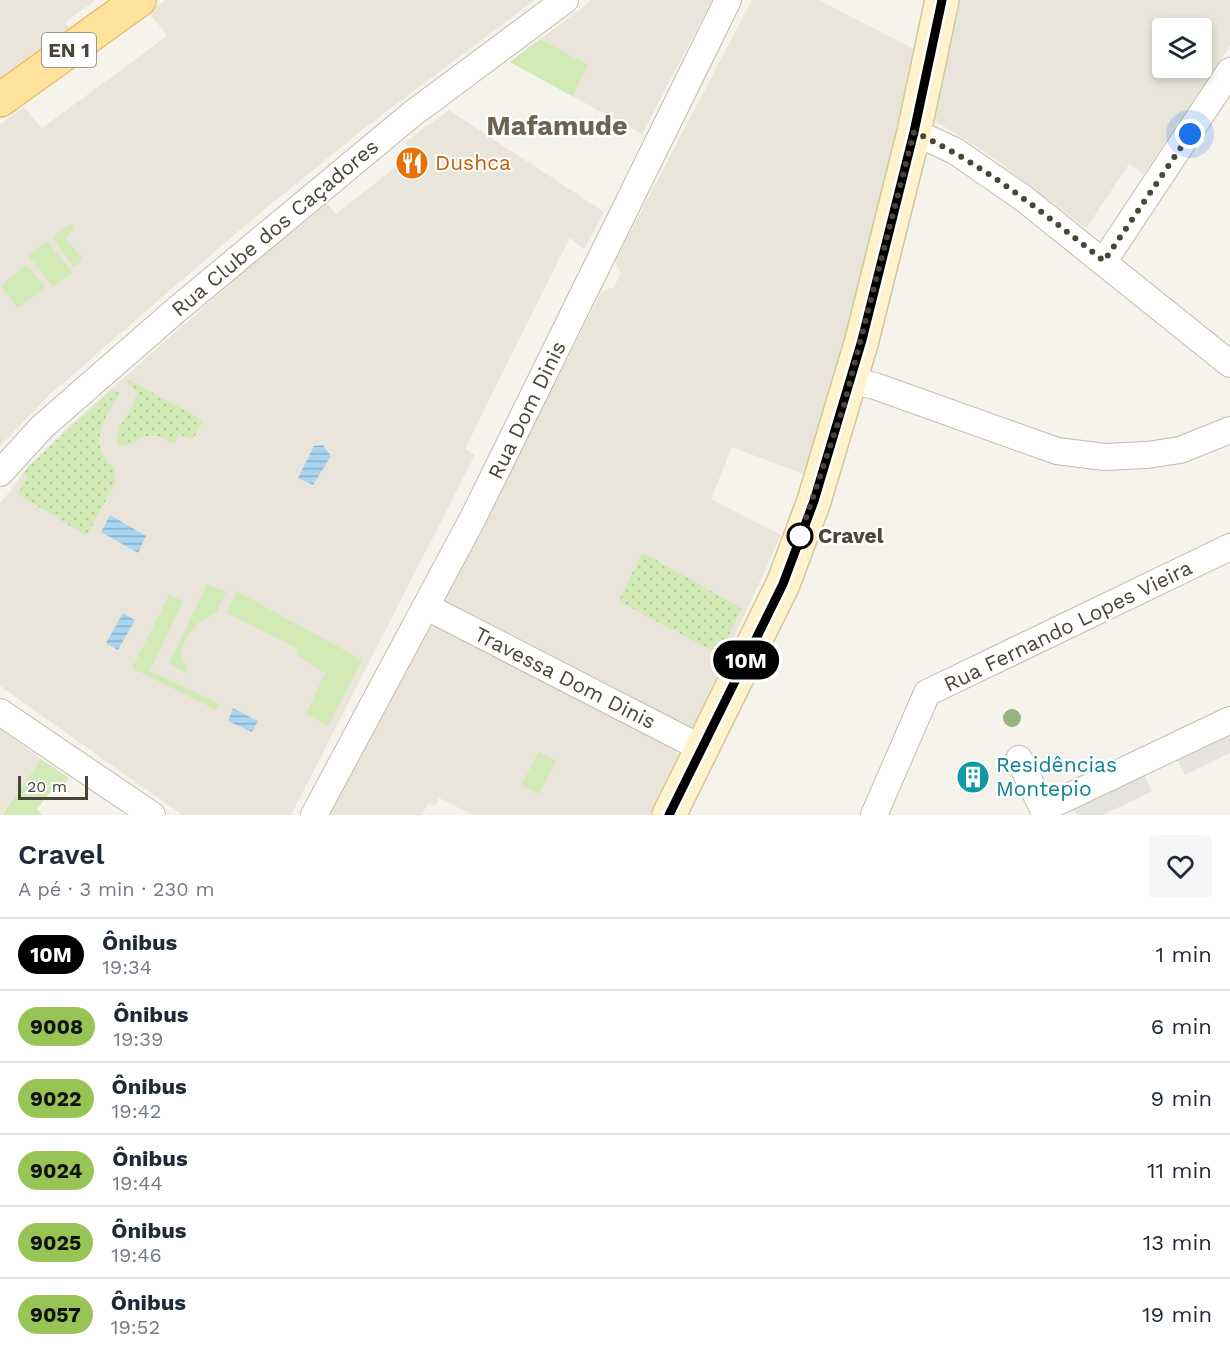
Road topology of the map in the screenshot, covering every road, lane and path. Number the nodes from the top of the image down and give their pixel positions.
1 (139, 0) edge
2 (565, 0) edge
3 (728, 0) edge
4 (942, 0) edge
5 (1230, 71) edge
6 (0, 100) edge
7 (914, 132) junction
8 (1104, 261) junction
9 (1230, 364) edge
10 (850, 380) junction
11 (1230, 430) edge
12 (0, 473) edge
13 (1230, 548) edge
14 (427, 607) junction
15 (0, 712) edge
16 (1230, 720) edge
17 (703, 749) junction
18 (1019, 759) dead end
19 (152, 815) edge
20 (314, 815) edge
21 (669, 815) edge
22 (874, 815) edge

1 - 6 main road, EN 1
2 - 12 street, Rua Clube dos Caçadores
3 - 14 street, Rua Dom Dinis
4 - 7 main road
5 - 8 street
7 - 8 street
7 - 10 main road
8 - 9 street
10 - 11 street
10 - 17 main road
13 - 22 street, Rua Fernando Lopes Vieira
14 - 17 street, Travessa Dom Dinis
14 - 20 street, Rua Dom Dinis
15 - 19 street
16 - 18 street
17 - 21 main road

